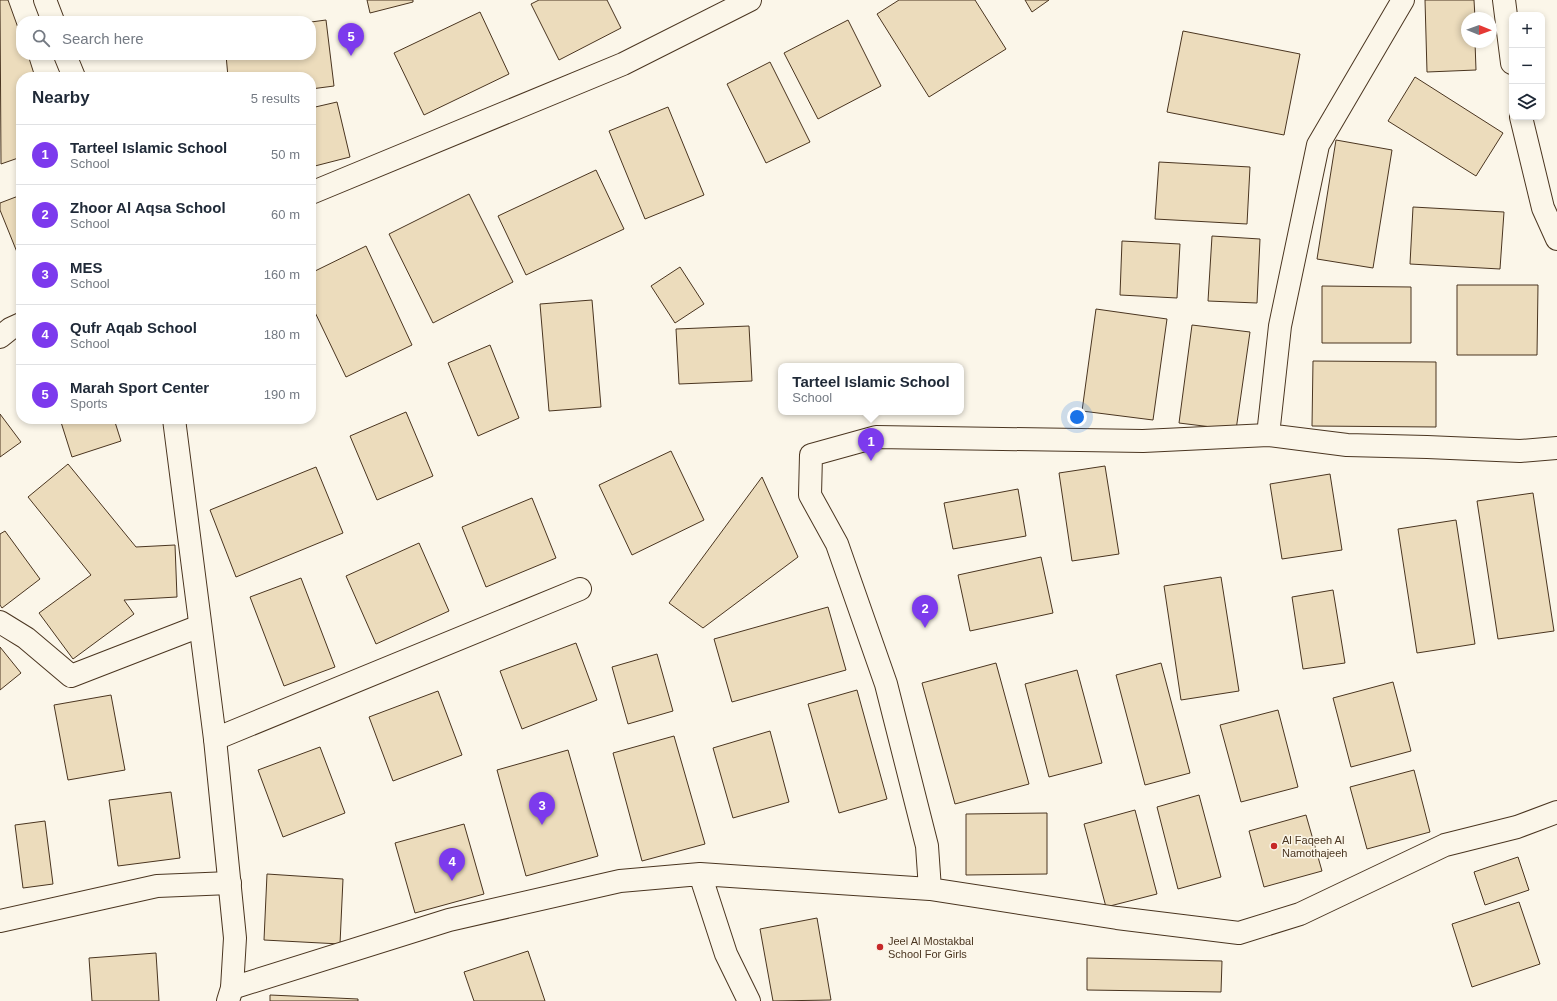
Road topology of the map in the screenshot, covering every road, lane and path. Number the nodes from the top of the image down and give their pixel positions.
1 (45, 0) edge
2 (750, 0) edge
3 (1403, 0) edge
4 (1504, 0) edge
5 (51, 16) edge
6 (1510, 48) edge
7 (67, 60) edge
8 (72, 72) edge
9 (1522, 120) edge
10 (316, 191) edge
11 (1557, 239) edge
12 (16, 326) edge
13 (0, 337) edge
14 (175, 424) edge
15 (1268, 435) junction
16 (1557, 448) edge
17 (580, 589) dead end
18 (0, 622) edge
19 (200, 626) junction
20 (215, 739) junction
21 (1557, 812) edge
22 (700, 874) junction
23 (230, 883) junction
24 (930, 889) junction
25 (0, 921) edge
26 (230, 994) edge
27 (749, 1001) edge

1 - 5 street
2 - 10 street
3 - 15 street
4 - 6 street
7 - 8 street
9 - 11 street
12 - 13 street
14 - 19 street
15 - 16 street
15 - 24 street
17 - 20 street
18 - 19 street
19 - 20 street
20 - 23 street
21 - 24 street
22 - 24 street
22 - 26 street
22 - 27 street
23 - 25 street
23 - 26 street

